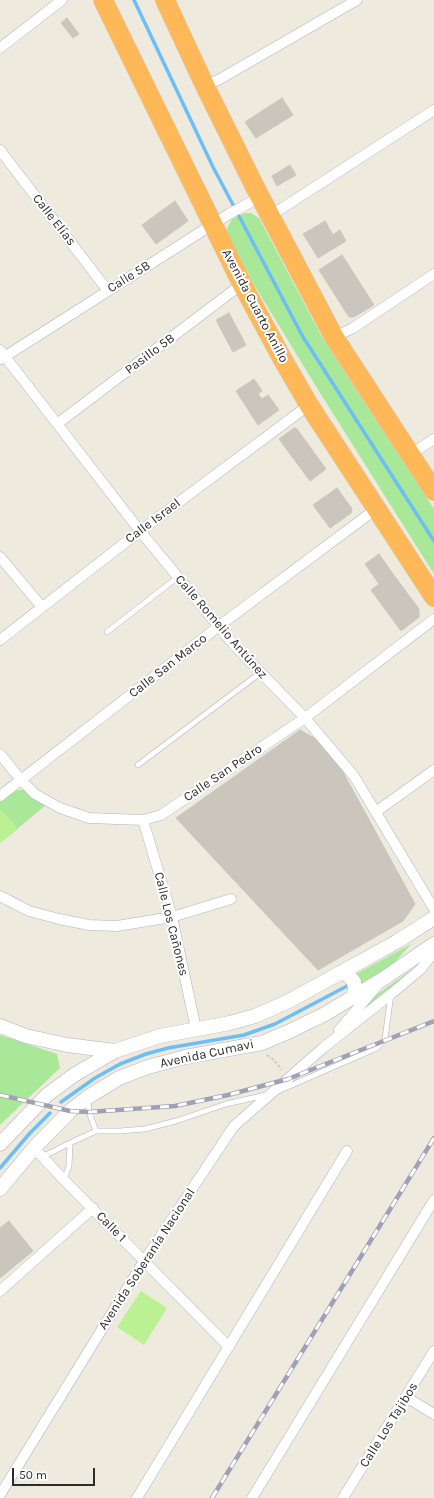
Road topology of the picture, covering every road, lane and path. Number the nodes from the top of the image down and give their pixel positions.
1 (62, 0) edge
2 (103, 0) edge
3 (165, 0) edge
4 (356, 0) edge
5 (0, 48) edge
6 (205, 86) junction
7 (434, 110) edge
8 (0, 150) edge
9 (260, 197) junction
10 (270, 216) junction
11 (213, 224) junction
12 (434, 274) edge
13 (242, 284) junction
14 (108, 291) junction
15 (334, 337) junction
16 (2, 355) edge
17 (309, 405) junction
18 (57, 424) junction
19 (434, 439) edge
20 (410, 455) junction
21 (434, 491) edge
22 (376, 509) junction
23 (140, 531) junction
24 (0, 557) edge
25 (178, 577) junction
26 (434, 597) edge
27 (42, 607) junction
28 (434, 619) edge
29 (219, 626) junction
30 (108, 632) dead end
31 (0, 640) edge
32 (260, 672) junction
33 (305, 718) junction
34 (0, 754) edge
35 (138, 765) dead end
36 (434, 770) edge
37 (21, 780) junction
38 (0, 796) edge
39 (376, 811) junction
40 (143, 820) junction
41 (0, 896) edge
42 (231, 899) dead end
43 (434, 909) edge
44 (172, 918) junction
45 (434, 918) edge
46 (434, 944) edge
47 (434, 952) edge
48 (342, 972) junction
49 (383, 979) junction
50 (391, 994) junction
51 (353, 997) junction
52 (0, 1026) edge
53 (196, 1029) junction
54 (256, 1044) junction
55 (323, 1048) junction
56 (115, 1051) junction
57 (288, 1079) junction
58 (270, 1094) junction
59 (88, 1097) junction
60 (96, 1131) junction
61 (70, 1143) junction
62 (0, 1144) edge
63 (347, 1151) dead end
64 (38, 1152) junction
65 (64, 1180) junction
66 (0, 1189) edge
67 (434, 1200) edge
68 (93, 1208) junction
69 (144, 1262) junction
70 (0, 1291) edge
71 (229, 1347) junction
72 (434, 1351) edge
73 (406, 1397) junction
74 (434, 1414) edge
75 (0, 1495) edge
76 (137, 1498) edge
77 (252, 1498) edge
78 (343, 1498) edge

1 - 5 street
2 - 11 highway, Avenida Cuarto Anillo
3 - 6 highway
4 - 6 street
6 - 9 highway
7 - 10 street
8 - 14 street, Calle Elías
9 - 10 highway
9 - 11 street, Calle 5B
10 - 15 highway
11 - 13 highway, Avenida Cuarto Anillo
11 - 14 street, Calle 5B
12 - 15 street
13 - 17 highway, Avenida Cuarto Anillo
13 - 18 street, Pasillo 5B
14 - 16 street, Calle 5B
15 - 20 highway
16 - 18 street, Calle Romelio Antúnez
17 - 22 highway, Avenida Cuarto Anillo
17 - 23 street, Calle Israel
18 - 23 street, Calle Romelio Antúnez
19 - 20 street
20 - 21 highway
22 - 26 highway, Avenida Cuarto Anillo
22 - 29 street, Calle San Marco
23 - 25 street, Calle Romelio Antúnez
23 - 27 street, Calle Israel
24 - 27 street
25 - 29 street, Calle Romelio Antúnez
25 - 30 lane
27 - 31 street, Calle Israel
28 - 33 street, Calle San Pedro
29 - 32 street, Calle Romelio Antúnez
29 - 37 street, Calle San Marco
32 - 33 street, Calle Romelio Antúnez
32 - 35 lane
33 - 39 street, Calle Romelio Antúnez
33 - 40 street, Calle San Pedro
34 - 37 street, Calle San Pedro
36 - 39 street
37 - 38 street, Calle San Marco
37 - 40 street, Calle San Pedro
39 - 43 street, Calle Romelio Antúnez
40 - 44 street, Calle Los Cañones
41 - 44 street
42 - 44 street
44 - 53 street, Calle Los Cañones
45 - 48 main road, Avenida Cumavi
46 - 49 main road, Avenida Cumavi
47 - 50 street, Avenida Soberanía Nacional
48 - 51 main road
48 - 53 main road, Avenida Cumavi
49 - 51 main road, Avenida Cumavi
49 - 55 street, Avenida Soberanía Nacional
50 - 55 street, Avenida Soberanía Nacional
50 - 58 lane
51 - 54 main road, Avenida Cumavi
52 - 56 main road
53 - 56 main road, Avenida Cumavi
54 - 57 path
54 - 59 main road, Avenida Cumavi
55 - 57 street, Avenida Soberanía Nacional
56 - 62 main road, Avenida Cumavi
57 - 58 street, Avenida Soberanía Nacional
58 - 60 lane
58 - 69 street, Avenida Soberanía Nacional
59 - 60 lane
59 - 64 main road, Avenida Cumavi
60 - 61 lane
61 - 64 lane
61 - 65 lane
63 - 71 street
64 - 65 street, Calle 1
64 - 66 main road, Avenida Cumavi
65 - 68 street, Calle 1
67 - 77 street
68 - 69 street, Calle 1
68 - 70 street
69 - 71 street, Calle 1
69 - 75 street, Avenida Soberanía Nacional
71 - 76 street
72 - 73 street, Calle Los Tajibos
73 - 74 street
73 - 78 street, Calle Los Tajibos

